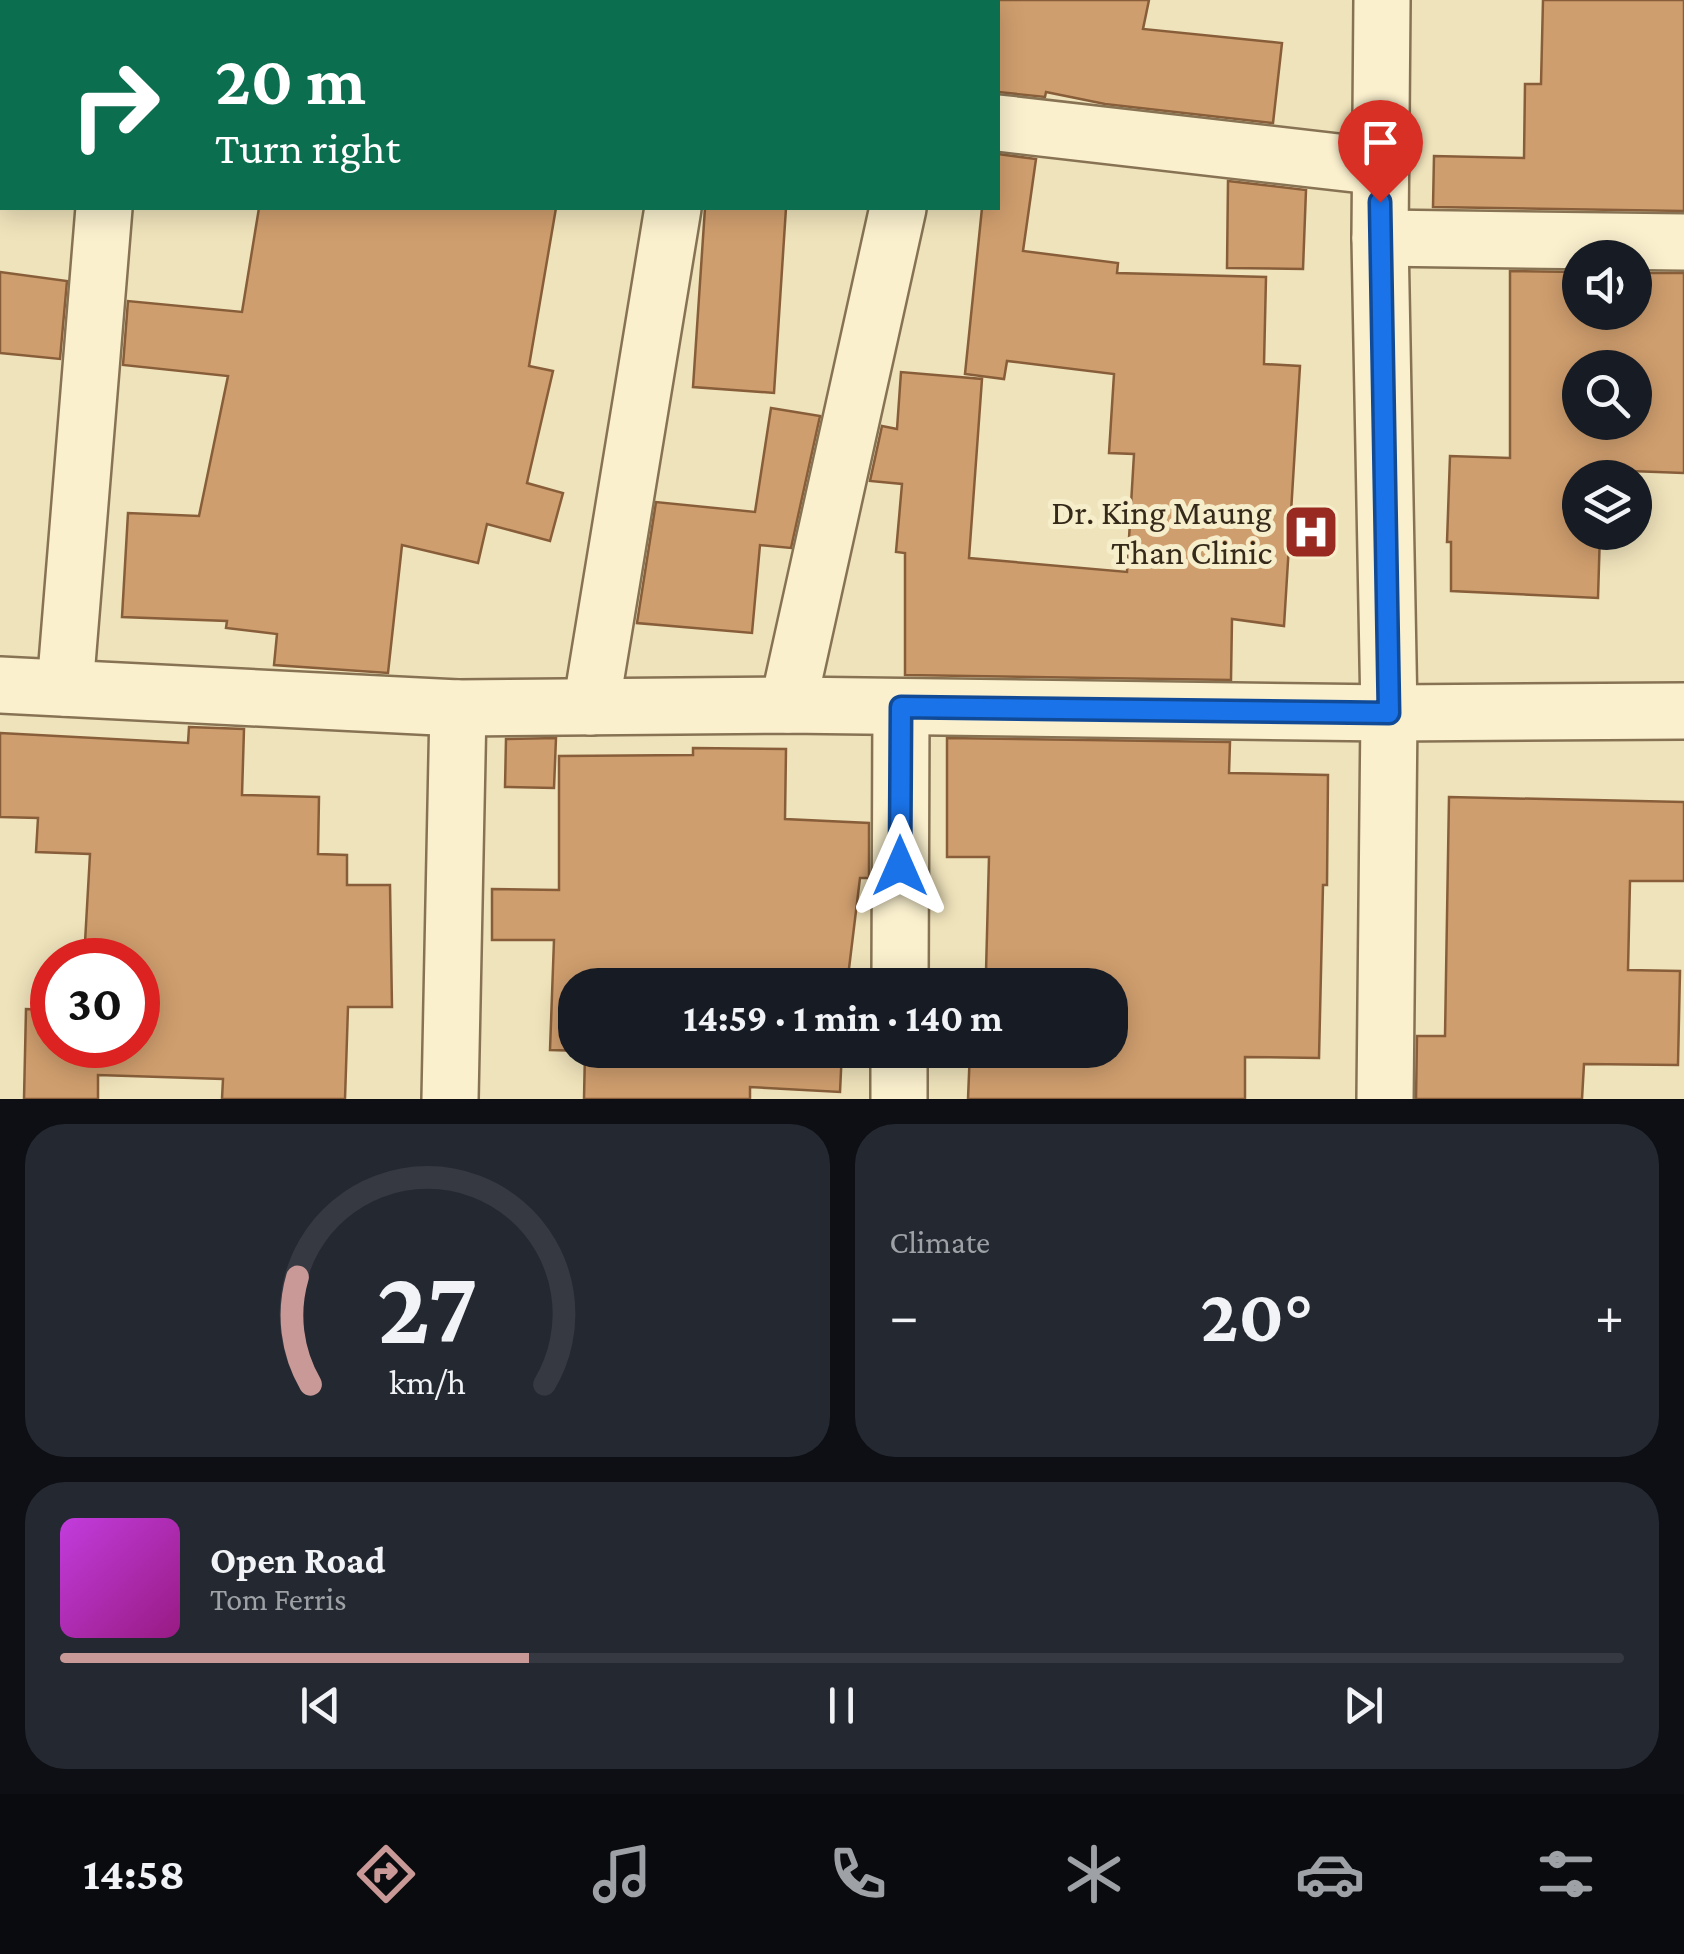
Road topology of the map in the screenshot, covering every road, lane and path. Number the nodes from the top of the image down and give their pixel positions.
1 (1382, 0) edge
2 (1000, 123) edge
3 (1381, 167) junction
4 (104, 210) edge
5 (672, 210) edge
6 (898, 210) edge
7 (1380, 238) junction
8 (1684, 242) edge
9 (0, 685) edge
10 (65, 688) junction
11 (788, 705) junction
12 (591, 707) junction
13 (901, 707) junction
14 (458, 708) junction
15 (1684, 712) edge
16 (1389, 713) junction
17 (900, 968) edge
18 (900, 1068) edge
19 (450, 1099) edge
20 (899, 1099) edge
21 (1385, 1099) edge

1 - 3 street
2 - 3 street
3 - 7 street
4 - 10 street
5 - 12 street
6 - 11 street
7 - 8 street
7 - 16 street
9 - 10 street
10 - 14 street
11 - 12 street
11 - 13 street
12 - 14 street
13 - 16 street
13 - 17 street
14 - 19 street
15 - 16 street
16 - 21 street
18 - 20 street

